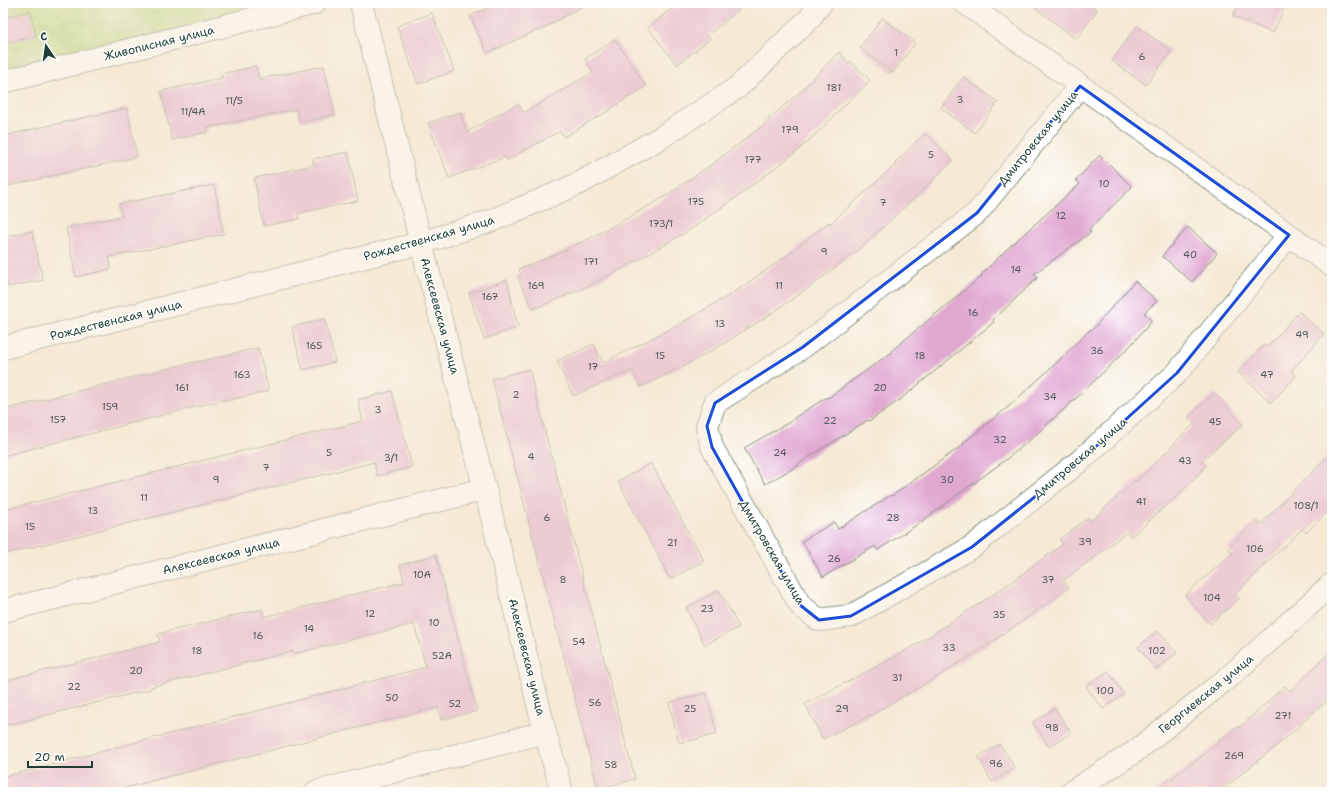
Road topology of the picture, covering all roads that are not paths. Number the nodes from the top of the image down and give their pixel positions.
1 (315, 3) edge
2 (362, 3) edge
3 (821, 3) edge
4 (965, 3) edge
5 (3, 82) edge
6 (1080, 86) junction
7 (1289, 235) junction
8 (421, 243) junction
9 (1332, 266) edge
10 (3, 348) edge
11 (485, 489) junction
12 (1332, 584) edge
13 (3, 611) edge
14 (545, 732) junction
15 (316, 792) edge
16 (562, 792) edge
17 (1071, 792) edge

1 - 5 street, Живописная улица
2 - 8 street, Алексеевская улица
3 - 8 street, Рождественская улица
4 - 6 street, Дмитровская улица
6 - 7 street, Дмитровская улица
6 - 7 street, Дмитровская улица
7 - 9 street, Дмитровская улица
8 - 10 street, Рождественская улица
8 - 11 street, Алексеевская улица
11 - 13 street, Алексеевская улица
11 - 14 street, Алексеевская улица
12 - 17 street, Георгиевская улица
14 - 15 street, Алексеевская улица
14 - 16 street, Алексеевская улица

